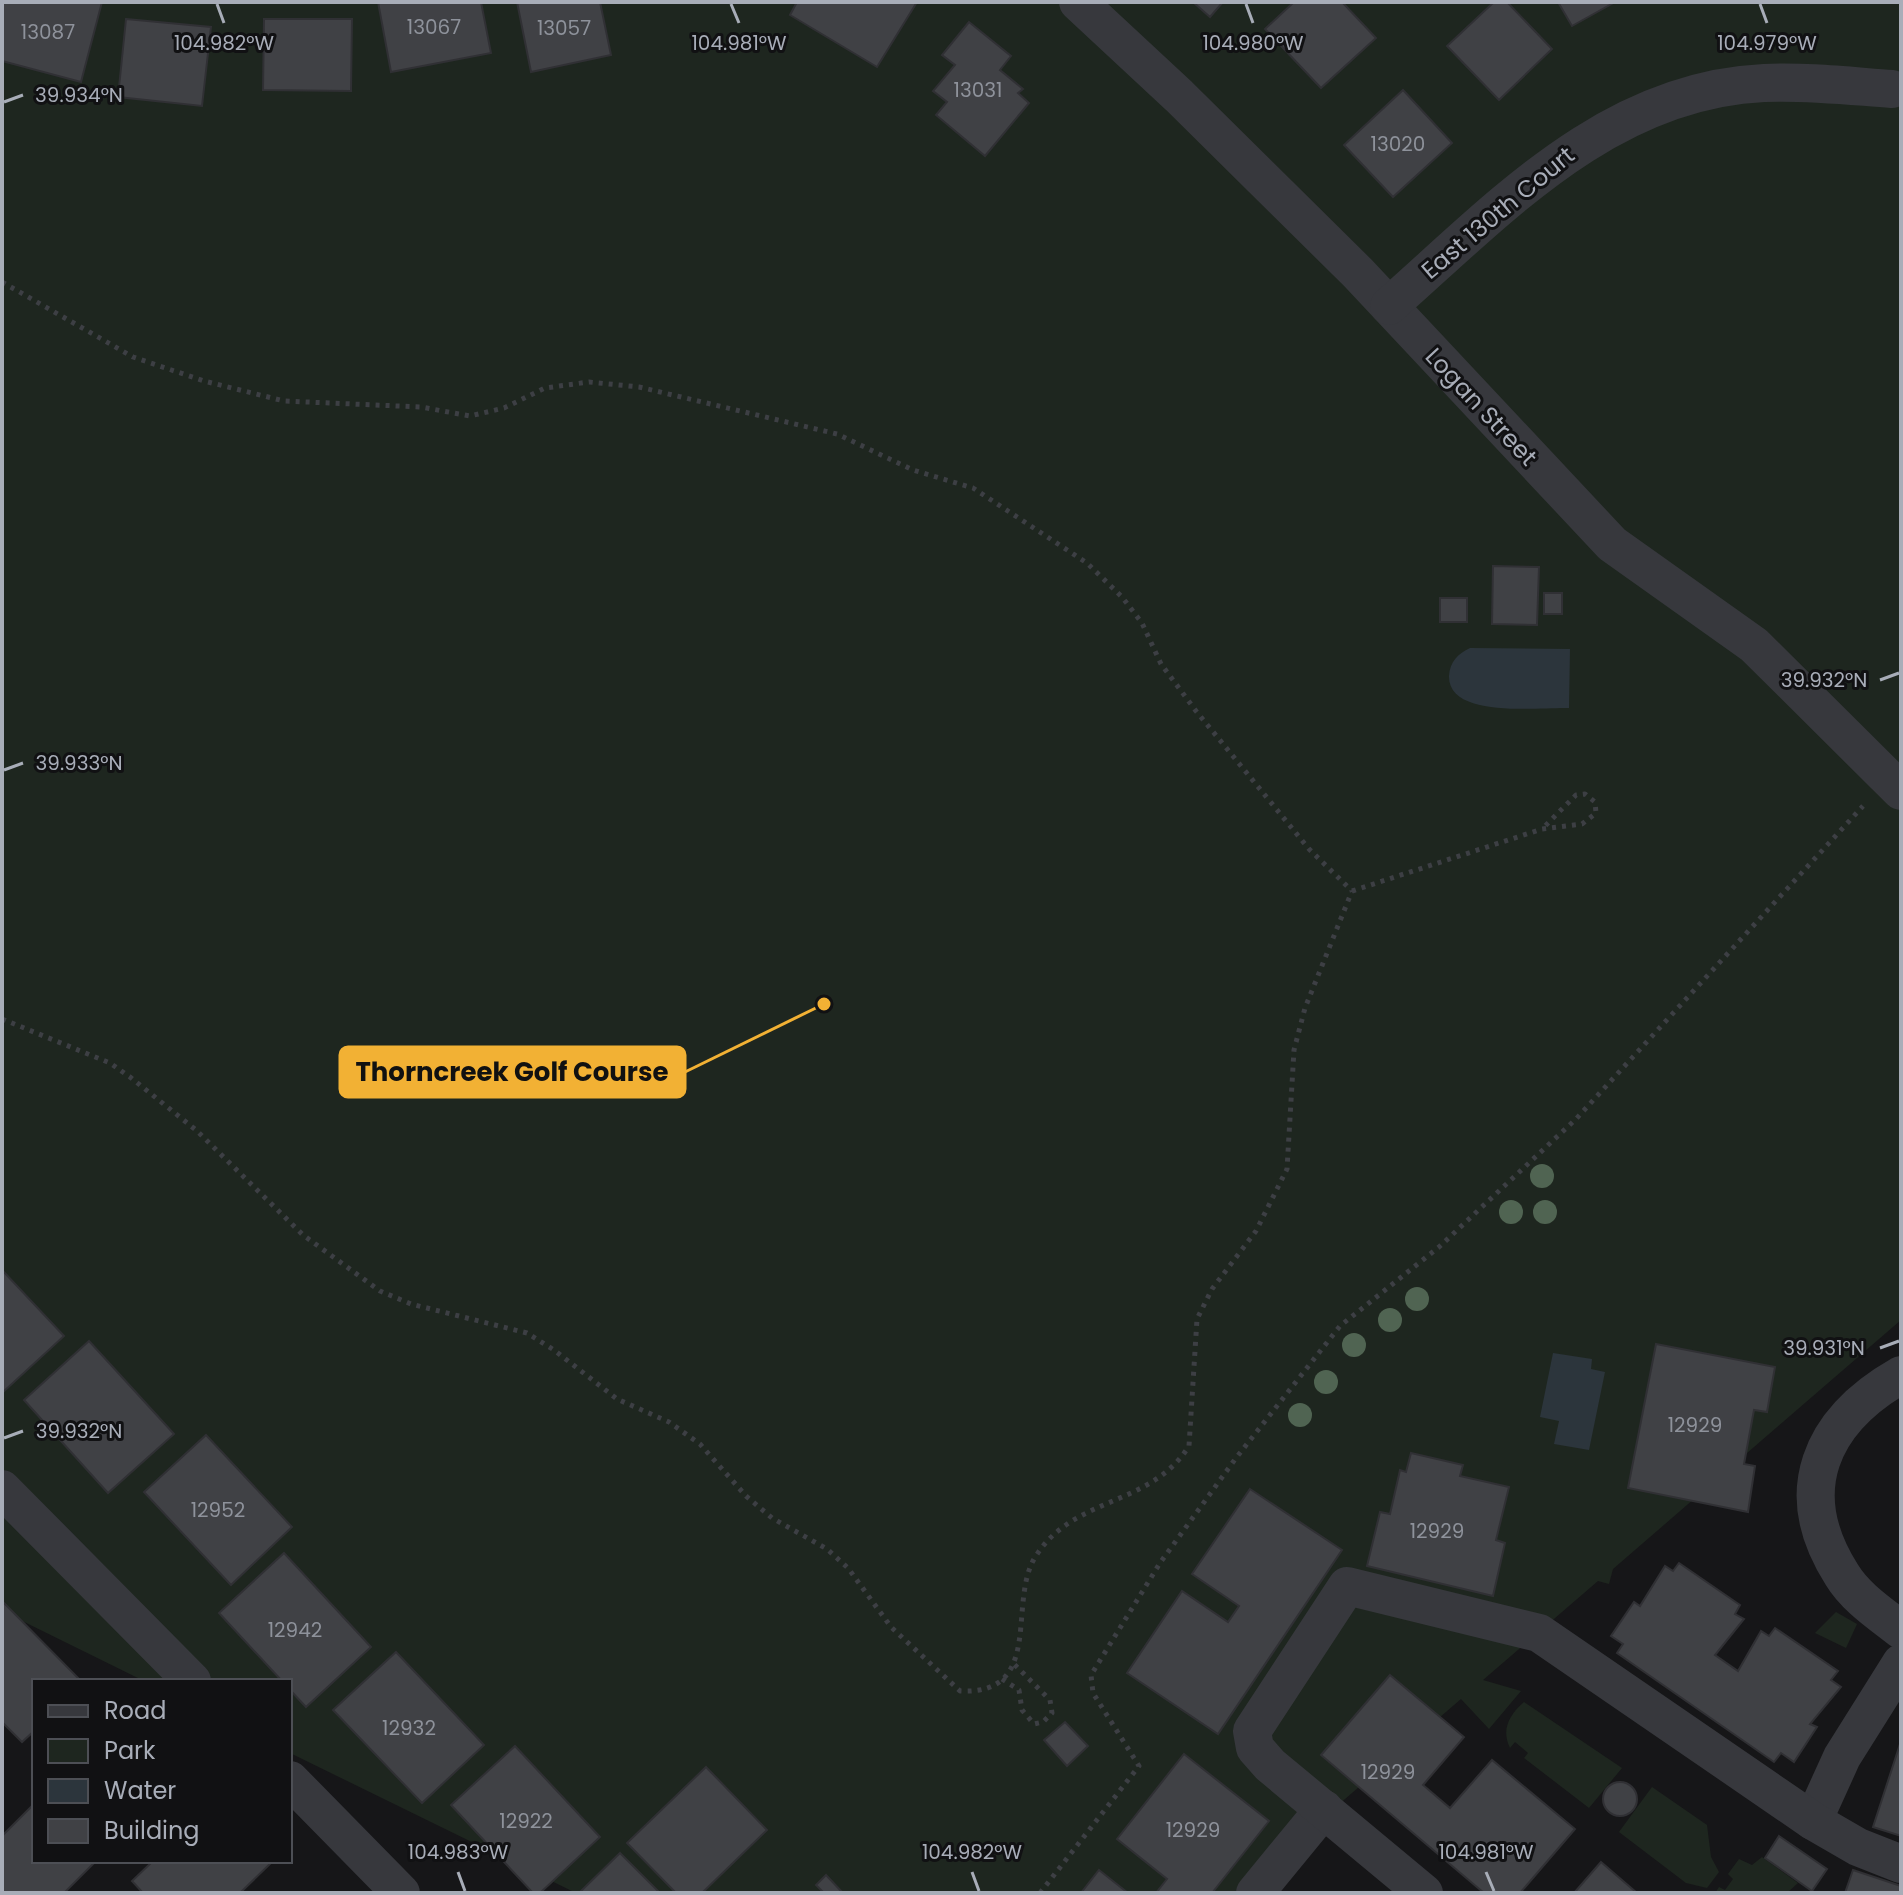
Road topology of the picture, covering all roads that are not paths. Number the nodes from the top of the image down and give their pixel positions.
1 (1078, 2) edge
2 (1892, 89) dead end
3 (1389, 306) junction
4 (1901, 791) edge
5 (1901, 1375) edge
6 (2, 1489) edge
7 (1901, 1630) edge
8 (1901, 1663) edge
9 (190, 1679) edge
10 (292, 1782) edge
11 (1324, 1809) junction
12 (1813, 1821) junction
13 (1901, 1864) edge
14 (1261, 1891) edge
15 (401, 1893) edge
16 (1424, 1893) edge

1 - 3 street, Logan Street
2 - 3 street, East 130th Court
3 - 4 street, Logan Street
5 - 7 street
6 - 9 street
8 - 12 street
10 - 15 street
11 - 12 street
11 - 14 street
11 - 16 street
12 - 13 street

